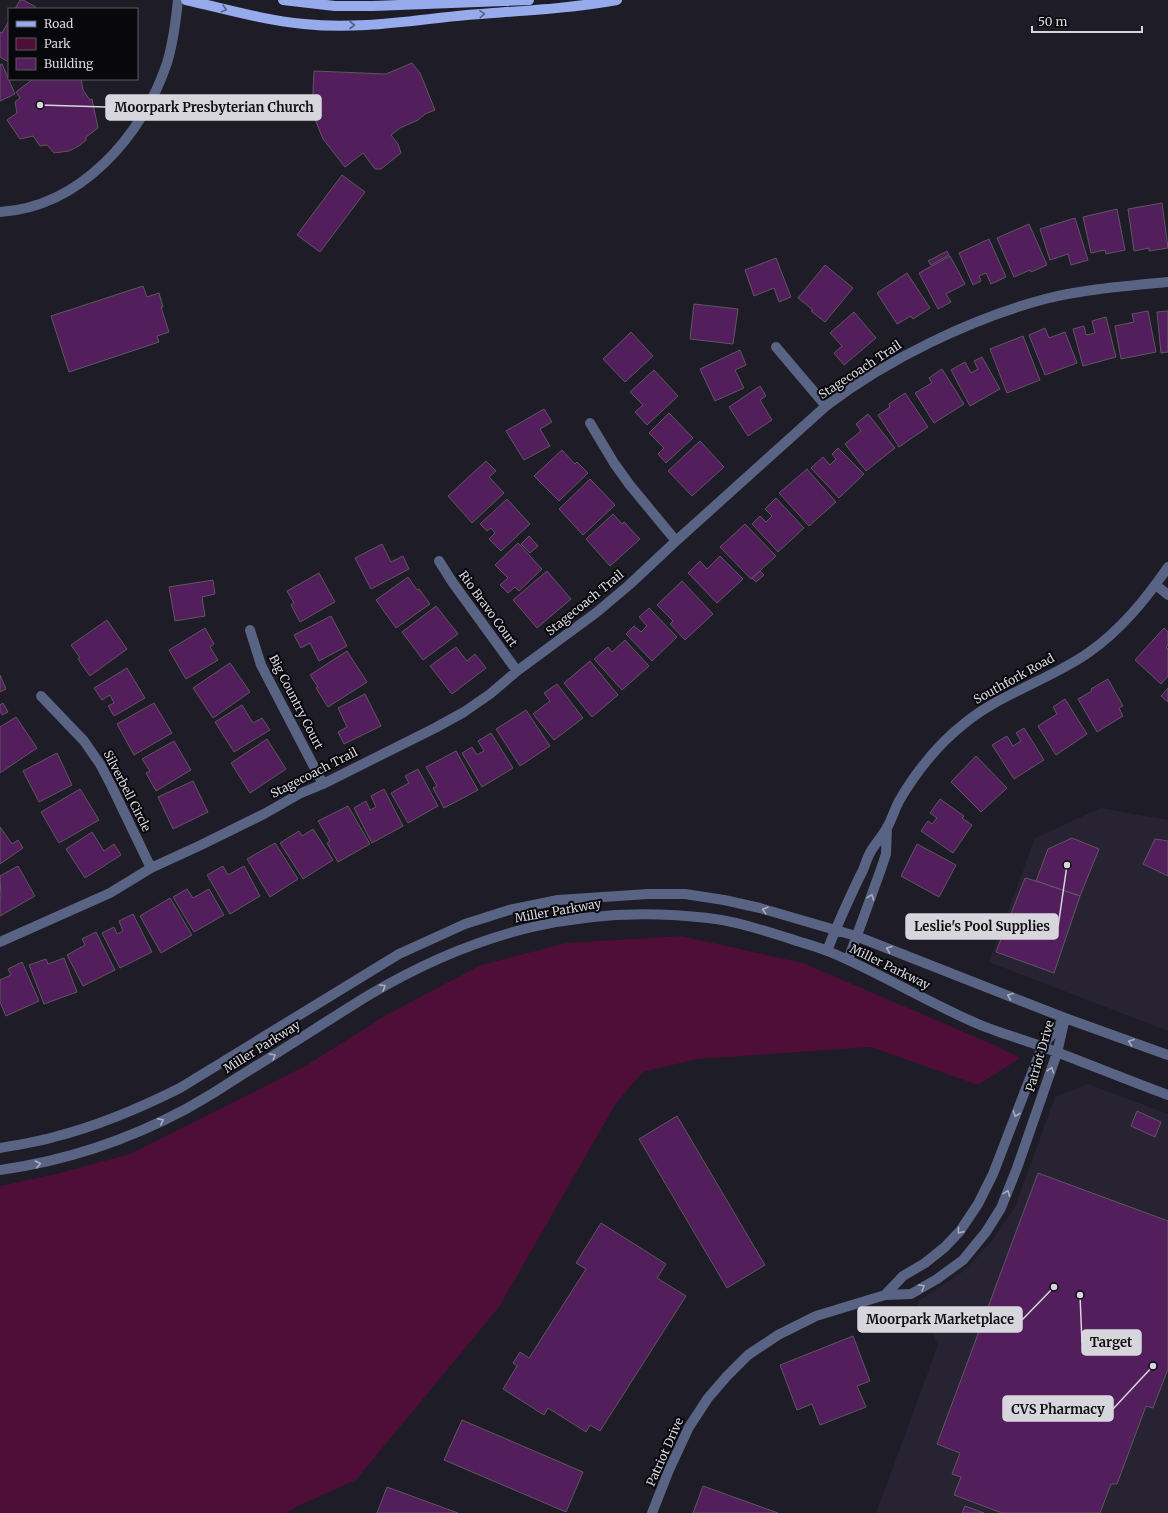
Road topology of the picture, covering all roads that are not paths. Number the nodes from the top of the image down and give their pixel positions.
1 (178, 0) edge
2 (186, 0) edge
3 (283, 0) edge
4 (529, 0) edge
5 (617, 0) edge
6 (0, 212) edge
7 (1168, 282) edge
8 (776, 347) dead end
9 (826, 406) junction
10 (590, 423) dead end
11 (676, 541) junction
12 (439, 562) dead end
13 (1168, 567) edge
14 (1156, 585) junction
15 (1168, 596) edge
16 (250, 630) dead end
17 (517, 671) junction
18 (41, 696) dead end
19 (323, 784) junction
20 (887, 827) junction
21 (151, 868) junction
22 (835, 930) junction
23 (857, 937) junction
24 (0, 942) edge
25 (827, 951) junction
26 (848, 960) junction
27 (1065, 1018) junction
28 (1042, 1047) junction
29 (1057, 1053) junction
30 (1168, 1055) edge
31 (1168, 1095) edge
32 (0, 1148) edge
33 (0, 1170) edge
34 (885, 1295) junction
35 (652, 1513) edge

1 - 6 street
2 -> 5 main road
3 - 4 main road
7 - 9 street, Stagecoach Trail
8 - 9 street
9 - 11 street, Stagecoach Trail
10 - 11 street
11 - 17 street, Stagecoach Trail
12 - 17 street, Rio Bravo Court
13 - 14 street, Southfork Road
14 - 15 street
14 - 20 street, Southfork Road
16 - 19 street, Big Country Court
17 - 19 street, Stagecoach Trail
18 - 21 street, Silverbell Circle
19 - 21 street, Stagecoach Trail
20 - 22 street, Southfork Road
23 -> 20 street, Southfork Road
21 - 24 street, Stagecoach Trail
22 - 23 street, Miller Parkway
22 - 25 street, Southfork Road
22 -> 32 street, Miller Parkway
23 - 26 street, Southfork Road
27 -> 23 street, Miller Parkway
25 - 26 street, Miller Parkway
33 -> 25 street, Miller Parkway
26 - 28 street, Miller Parkway
27 - 28 street, Patriot Drive
27 - 29 street, Patriot Drive
30 -> 27 street, Miller Parkway
28 - 29 street, Miller Parkway
28 -> 34 street, Patriot Drive
29 - 31 street, Miller Parkway
34 -> 29 street, Patriot Drive
34 - 35 street, Patriot Drive

